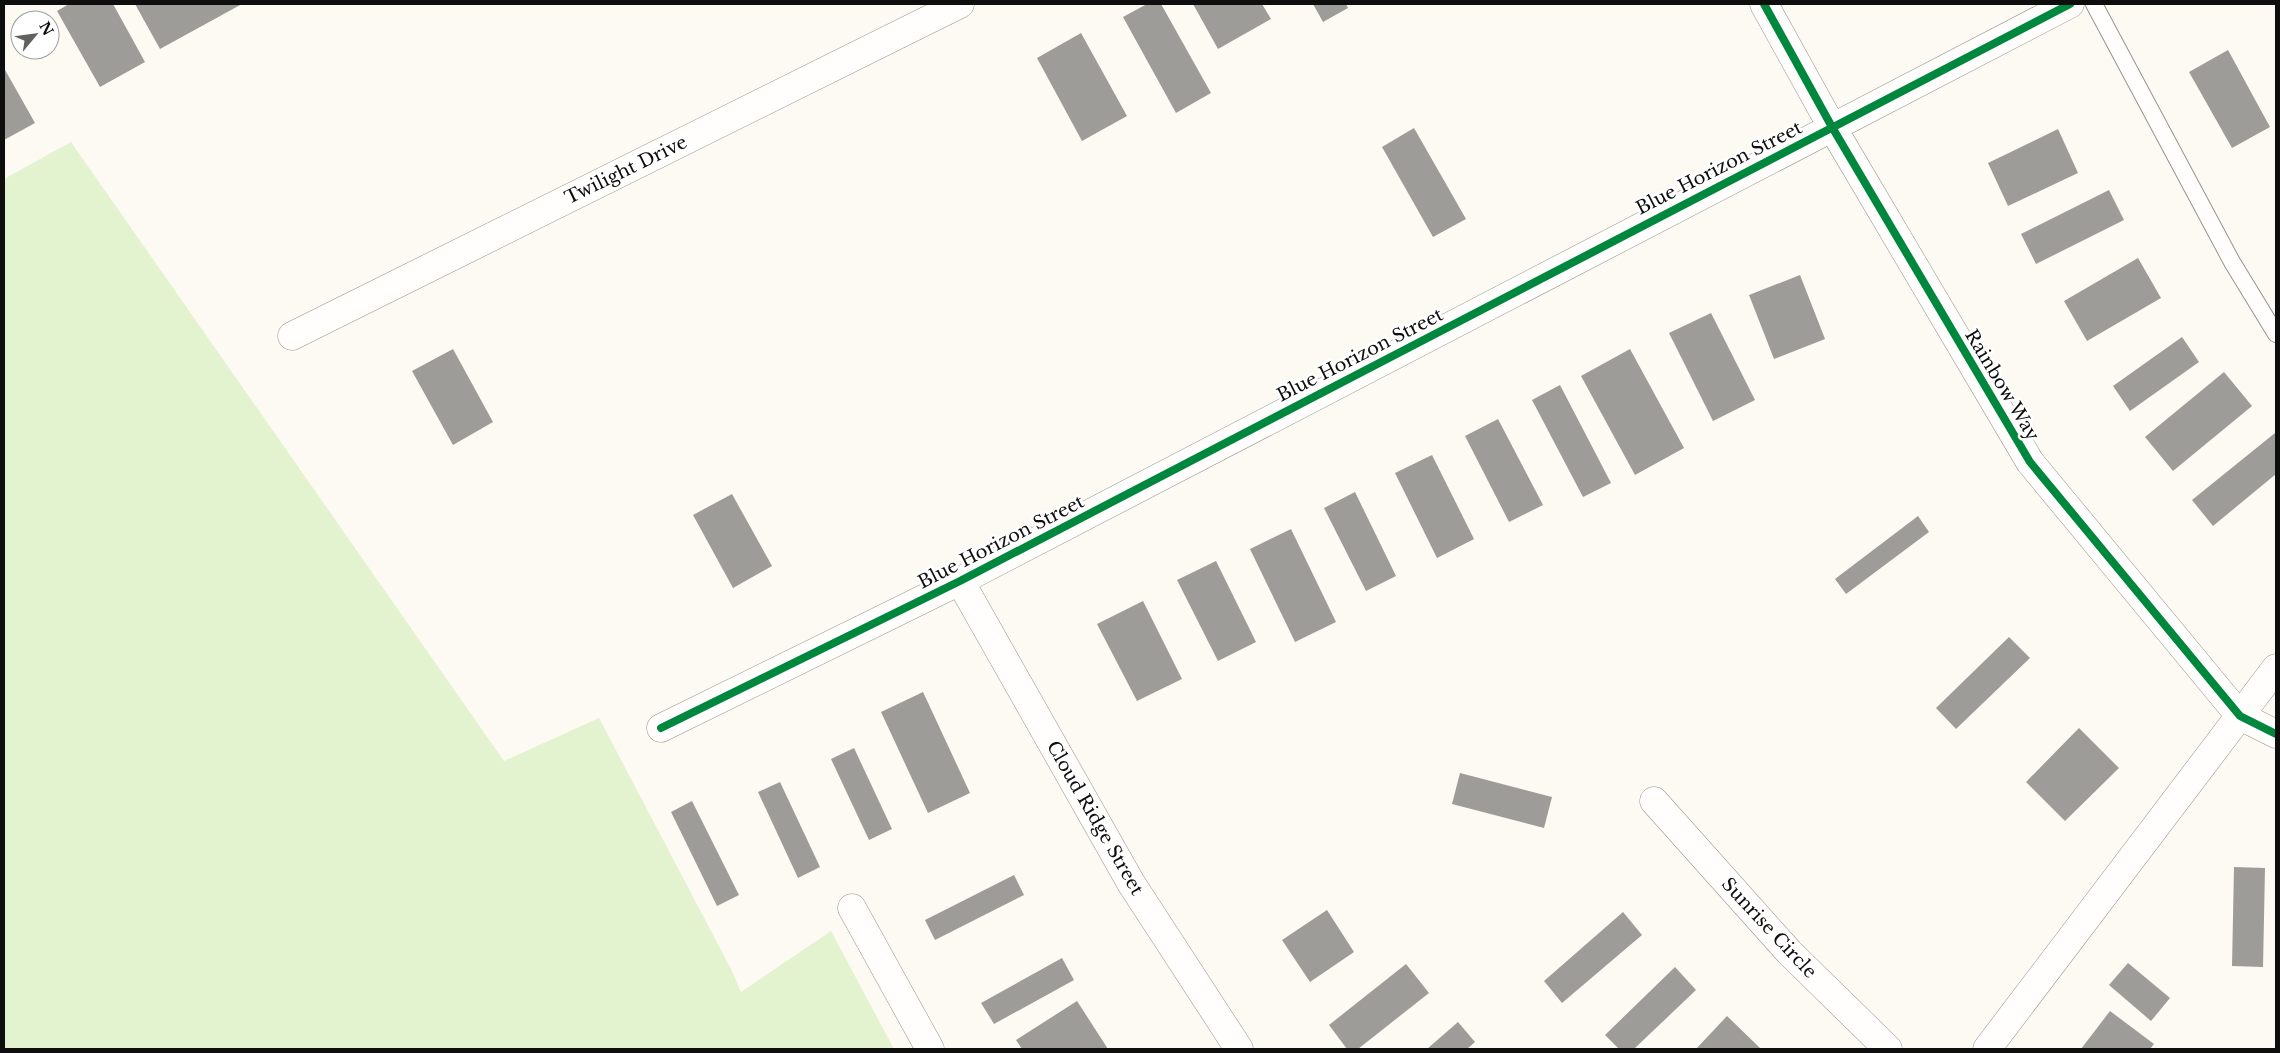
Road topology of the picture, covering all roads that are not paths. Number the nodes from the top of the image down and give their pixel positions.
1 (960, 4) edge
2 (1764, 4) edge
3 (2070, 4) edge
4 (2094, 4) edge
5 (1832, 127) junction
6 (2276, 334) edge
7 (292, 336) dead end
8 (960, 581) junction
9 (2276, 668) edge
10 (2240, 716) junction
11 (661, 728) dead end
12 (2276, 734) edge
13 (1654, 801) dead end
14 (852, 908) dead end
15 (930, 1049) edge
16 (1239, 1049) edge
17 (1888, 1049) edge
18 (1987, 1049) edge

1 - 7 street, Twilight Drive
2 - 5 street, Rainbow Way
3 - 5 street, Blue Horizon Street
4 - 6 lane
5 - 8 street, Blue Horizon Street
5 - 10 street, Rainbow Way
8 - 11 street, Blue Horizon Street
8 - 16 street, Cloud Ridge Street
9 - 10 street
10 - 12 street, Rainbow Way
10 - 18 street
13 - 17 street, Sunrise Circle
14 - 15 street

